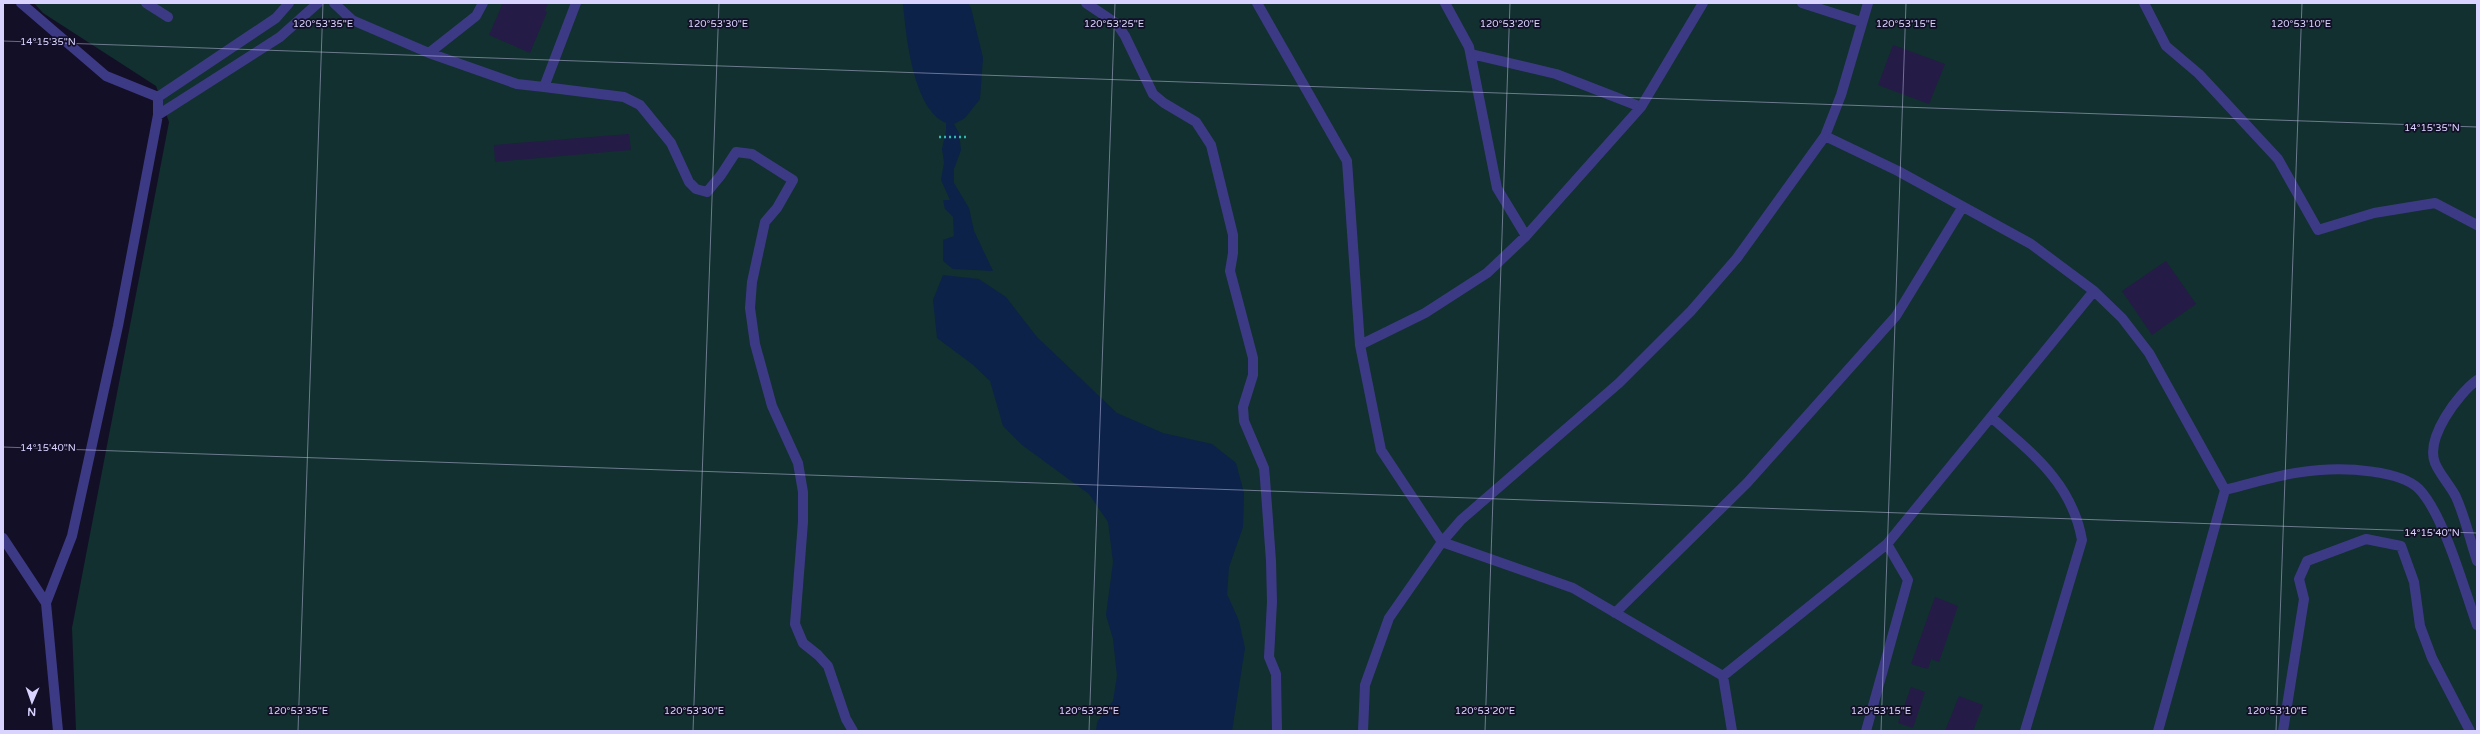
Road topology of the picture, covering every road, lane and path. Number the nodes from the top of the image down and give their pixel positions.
1 (21, 3) edge
2 (146, 3) edge
3 (289, 3) edge
4 (318, 3) edge
5 (334, 3) edge
6 (483, 3) edge
7 (576, 3) edge
8 (1086, 3) edge
9 (1258, 3) edge
10 (1445, 3) edge
11 (1702, 3) edge
12 (1802, 3) edge
13 (1868, 3) edge
14 (2144, 3) edge
15 (168, 17) dead end
16 (1861, 22) junction
17 (429, 53) junction
18 (1471, 54) junction
19 (544, 87) junction
20 (158, 97) junction
21 (1641, 107) junction
22 (158, 115) junction
23 (1825, 136) junction
24 (939, 137) dead end
25 (968, 137) dead end
26 (1962, 208) junction
27 (2477, 225) edge
28 (1526, 236) junction
29 (2094, 291) junction
30 (1360, 345) junction
31 (2477, 380) edge
32 (1991, 417) junction
33 (2225, 490) junction
34 (3, 538) edge
35 (1442, 542) junction
36 (1887, 544) junction
37 (2477, 562) edge
38 (46, 603) junction
39 (1615, 613) junction
40 (2477, 625) edge
41 (1723, 676) junction
42 (58, 731) edge
43 (853, 731) edge
44 (1277, 731) edge
45 (1363, 731) edge
46 (1732, 731) edge
47 (1866, 731) edge
48 (2025, 731) edge
49 (2158, 731) edge
50 (2283, 731) edge
51 (2470, 731) edge

1 - 20 street
2 - 15 street
3 - 20 street
4 - 22 street
5 - 17 street
6 - 17 street
7 - 19 street
8 - 44 street
9 - 30 street
10 - 18 street
11 - 21 street
12 - 16 street
13 - 16 street
14 - 27 street
16 - 23 street
17 - 19 street
18 - 21 street
18 - 28 street
19 - 43 street
20 - 22 street
21 - 28 street
22 - 38 street
23 - 26 street
23 - 35 street
24 - 25 path
26 - 29 street
26 - 39 street
28 - 30 street
29 - 32 street
29 - 33 street
30 - 35 street
31 - 37 street
32 - 36 street
32 - 48 street
33 - 40 street
33 - 49 street
34 - 38 street
35 - 39 street
35 - 45 street
36 - 41 street
36 - 47 street
38 - 42 street
39 - 41 street
41 - 46 street
50 - 51 street

